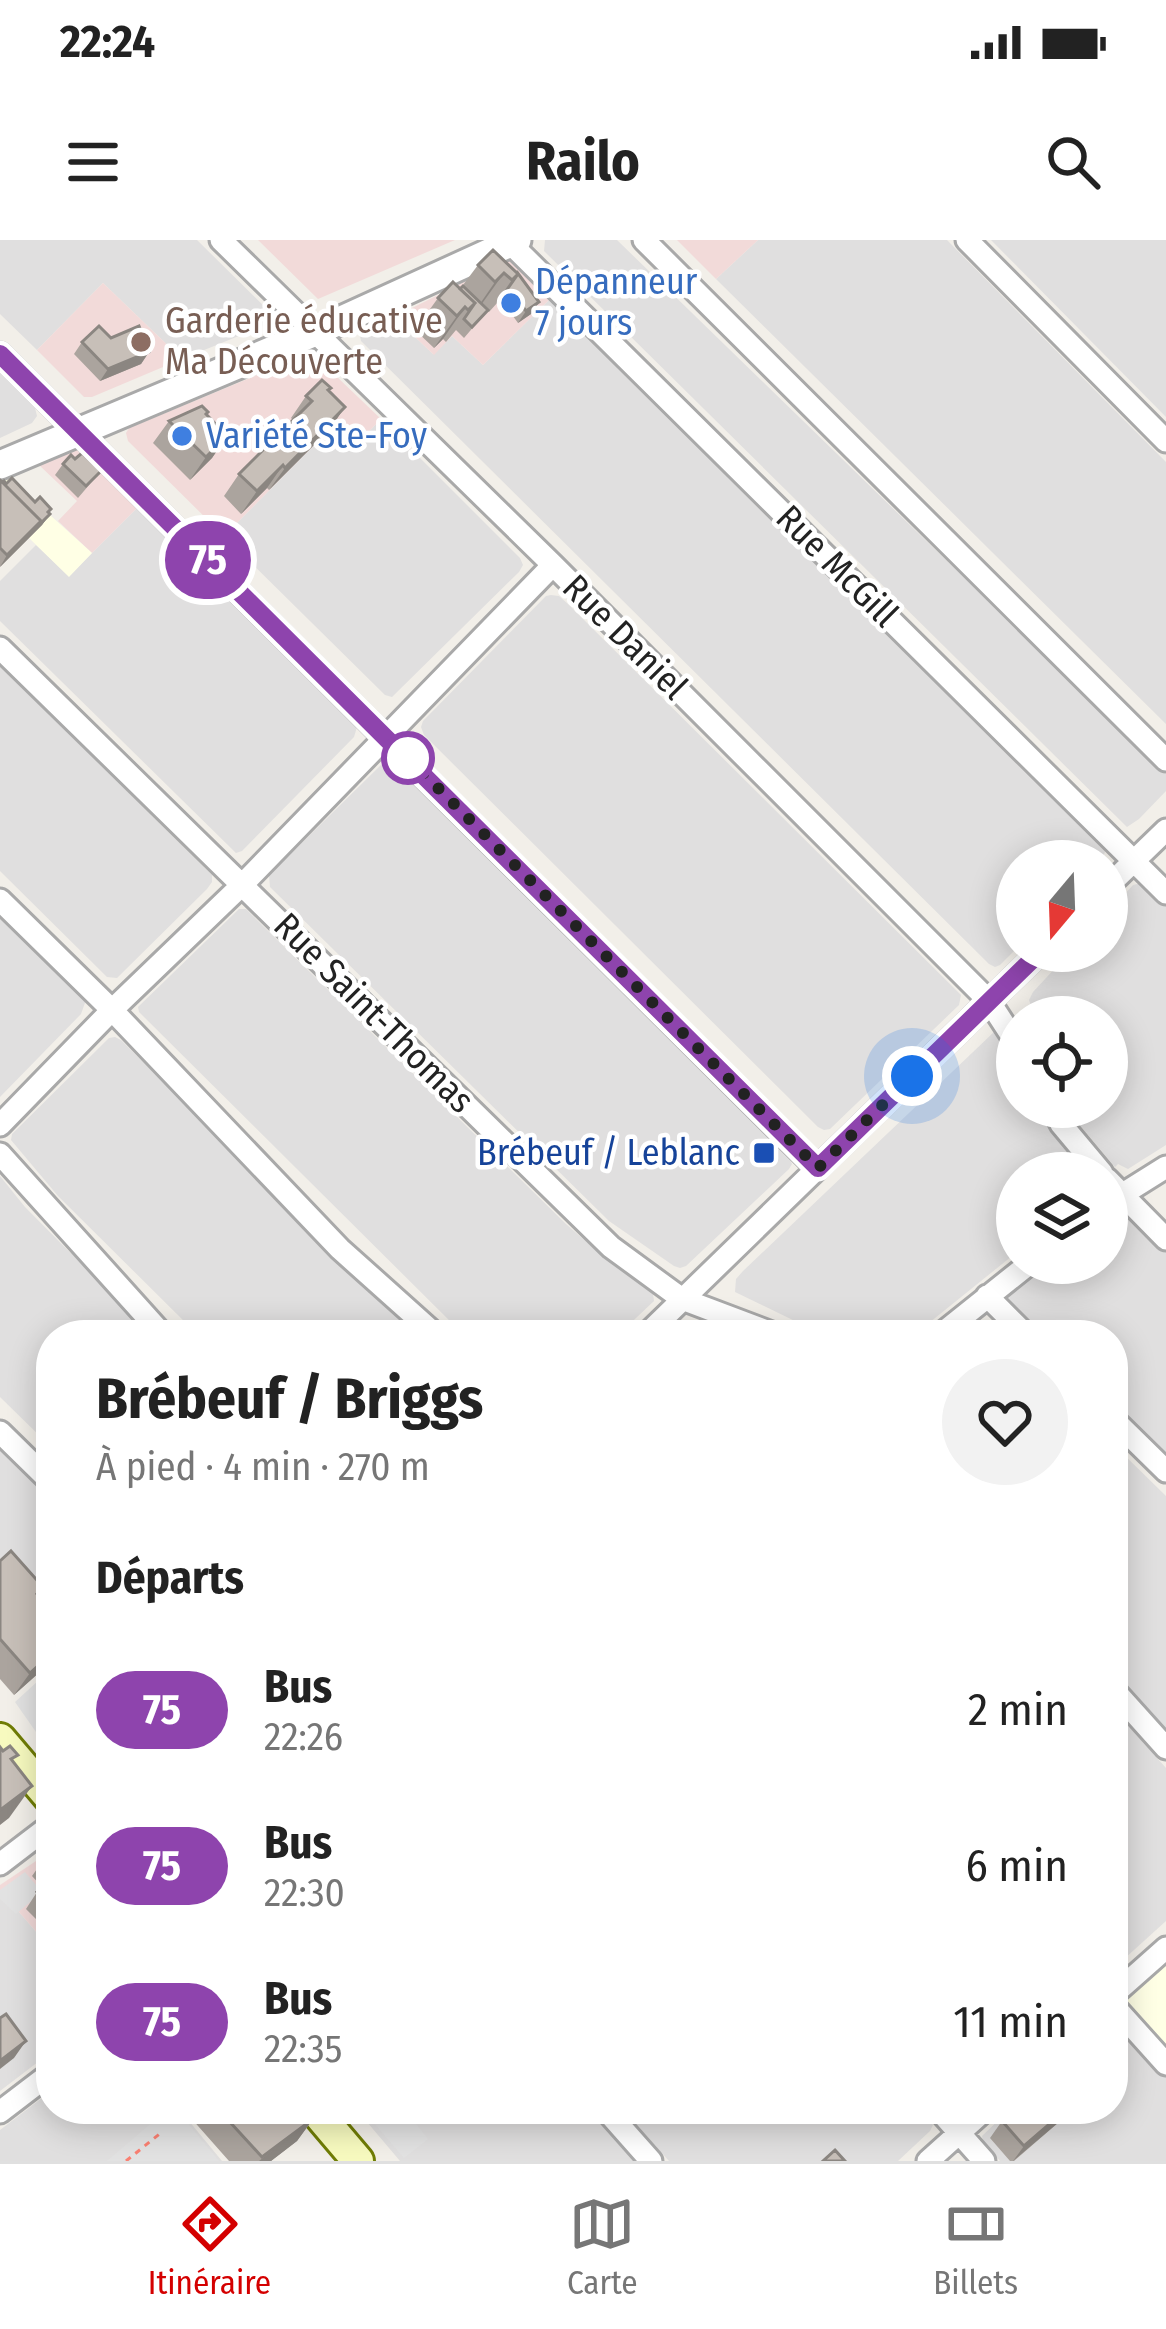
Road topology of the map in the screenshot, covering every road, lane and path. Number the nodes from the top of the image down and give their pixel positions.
1 (220, 240) edge
2 (644, 240) edge
3 (967, 240) edge
4 (511, 241) edge
5 (313, 333) junction
6 (0, 354) edge
7 (77, 431) junction
8 (1166, 441) edge
9 (0, 465) edge
10 (553, 565) junction
11 (0, 647) edge
12 (386, 736) junction
13 (1166, 760) edge
14 (1166, 830) edge
15 (1134, 861) junction
16 (1128, 867) edge
17 (243, 884) junction
18 (1166, 892) edge
19 (0, 900) edge
20 (1019, 972) edge
21 (989, 1001) junction
22 (112, 1010) junction
23 (996, 1012) edge
24 (0, 1125) edge
25 (1064, 1128) edge
26 (1082, 1152) edge
27 (0, 1154) edge
28 (1166, 1167) edge
29 (818, 1168) junction
30 (1128, 1180) edge
31 (1128, 1204) edge
32 (1166, 1239) edge
33 (1003, 1284) edge
34 (987, 1296) junction
35 (682, 1299) junction
36 (149, 1320) edge
37 (419, 1320) edge
38 (661, 1320) edge
39 (737, 1320) edge
40 (958, 1320) edge
41 (1011, 1320) edge
42 (0, 1432) edge
43 (1128, 1434) edge
44 (36, 1467) edge
45 (1166, 1471) edge
46 (1128, 1706) edge
47 (0, 1739) edge
48 (1166, 1748) edge
49 (36, 1781) edge
50 (36, 1836) edge
51 (0, 1864) edge
52 (1166, 1948) edge
53 (1128, 1982) edge
54 (1128, 2022) edge
55 (1166, 2064) edge
56 (36, 2084) edge
57 (0, 2112) edge
58 (324, 2124) edge
59 (618, 2124) edge
60 (951, 2124) edge
61 (969, 2124) edge
62 (162, 2132) dead end
63 (959, 2133) junction
64 (347, 2157) edge
65 (126, 2161) edge
66 (651, 2161) edge
67 (928, 2161) edge
68 (984, 2161) edge

1 - 5 street, Rue Daniel
2 - 13 street
3 - 8 street
4 - 5 street
4 - 15 street, Rue McGill
5 - 7 street
5 - 10 street, Rue Daniel
6 - 7 street
7 - 9 street
7 - 12 street
10 - 12 street
10 - 21 street, Rue Daniel
11 - 17 street, Rue Saint-Thomas
12 - 17 street
12 - 29 street
14 - 15 street
15 - 16 street
15 - 18 street, Rue McGill
17 - 22 street
17 - 35 street, Rue Saint-Thomas
19 - 22 street
20 - 21 street
21 - 23 street, Rue Daniel
21 - 29 street
22 - 24 street
22 - 37 street
25 - 26 street
27 - 36 street
28 - 30 street
29 - 35 street
31 - 32 street
33 - 34 street
34 - 40 street
34 - 41 street
35 - 38 street
35 - 39 street, Rue Saint-Thomas
42 - 44 street
43 - 45 street
46 - 48 street
47 - 49 main road
50 - 51 street
52 - 53 street
54 - 55 street
56 - 57 street
58 - 64 main road
59 - 66 street
60 - 63 street
61 - 63 street
62 - 65 path
63 - 67 street
63 - 68 street

